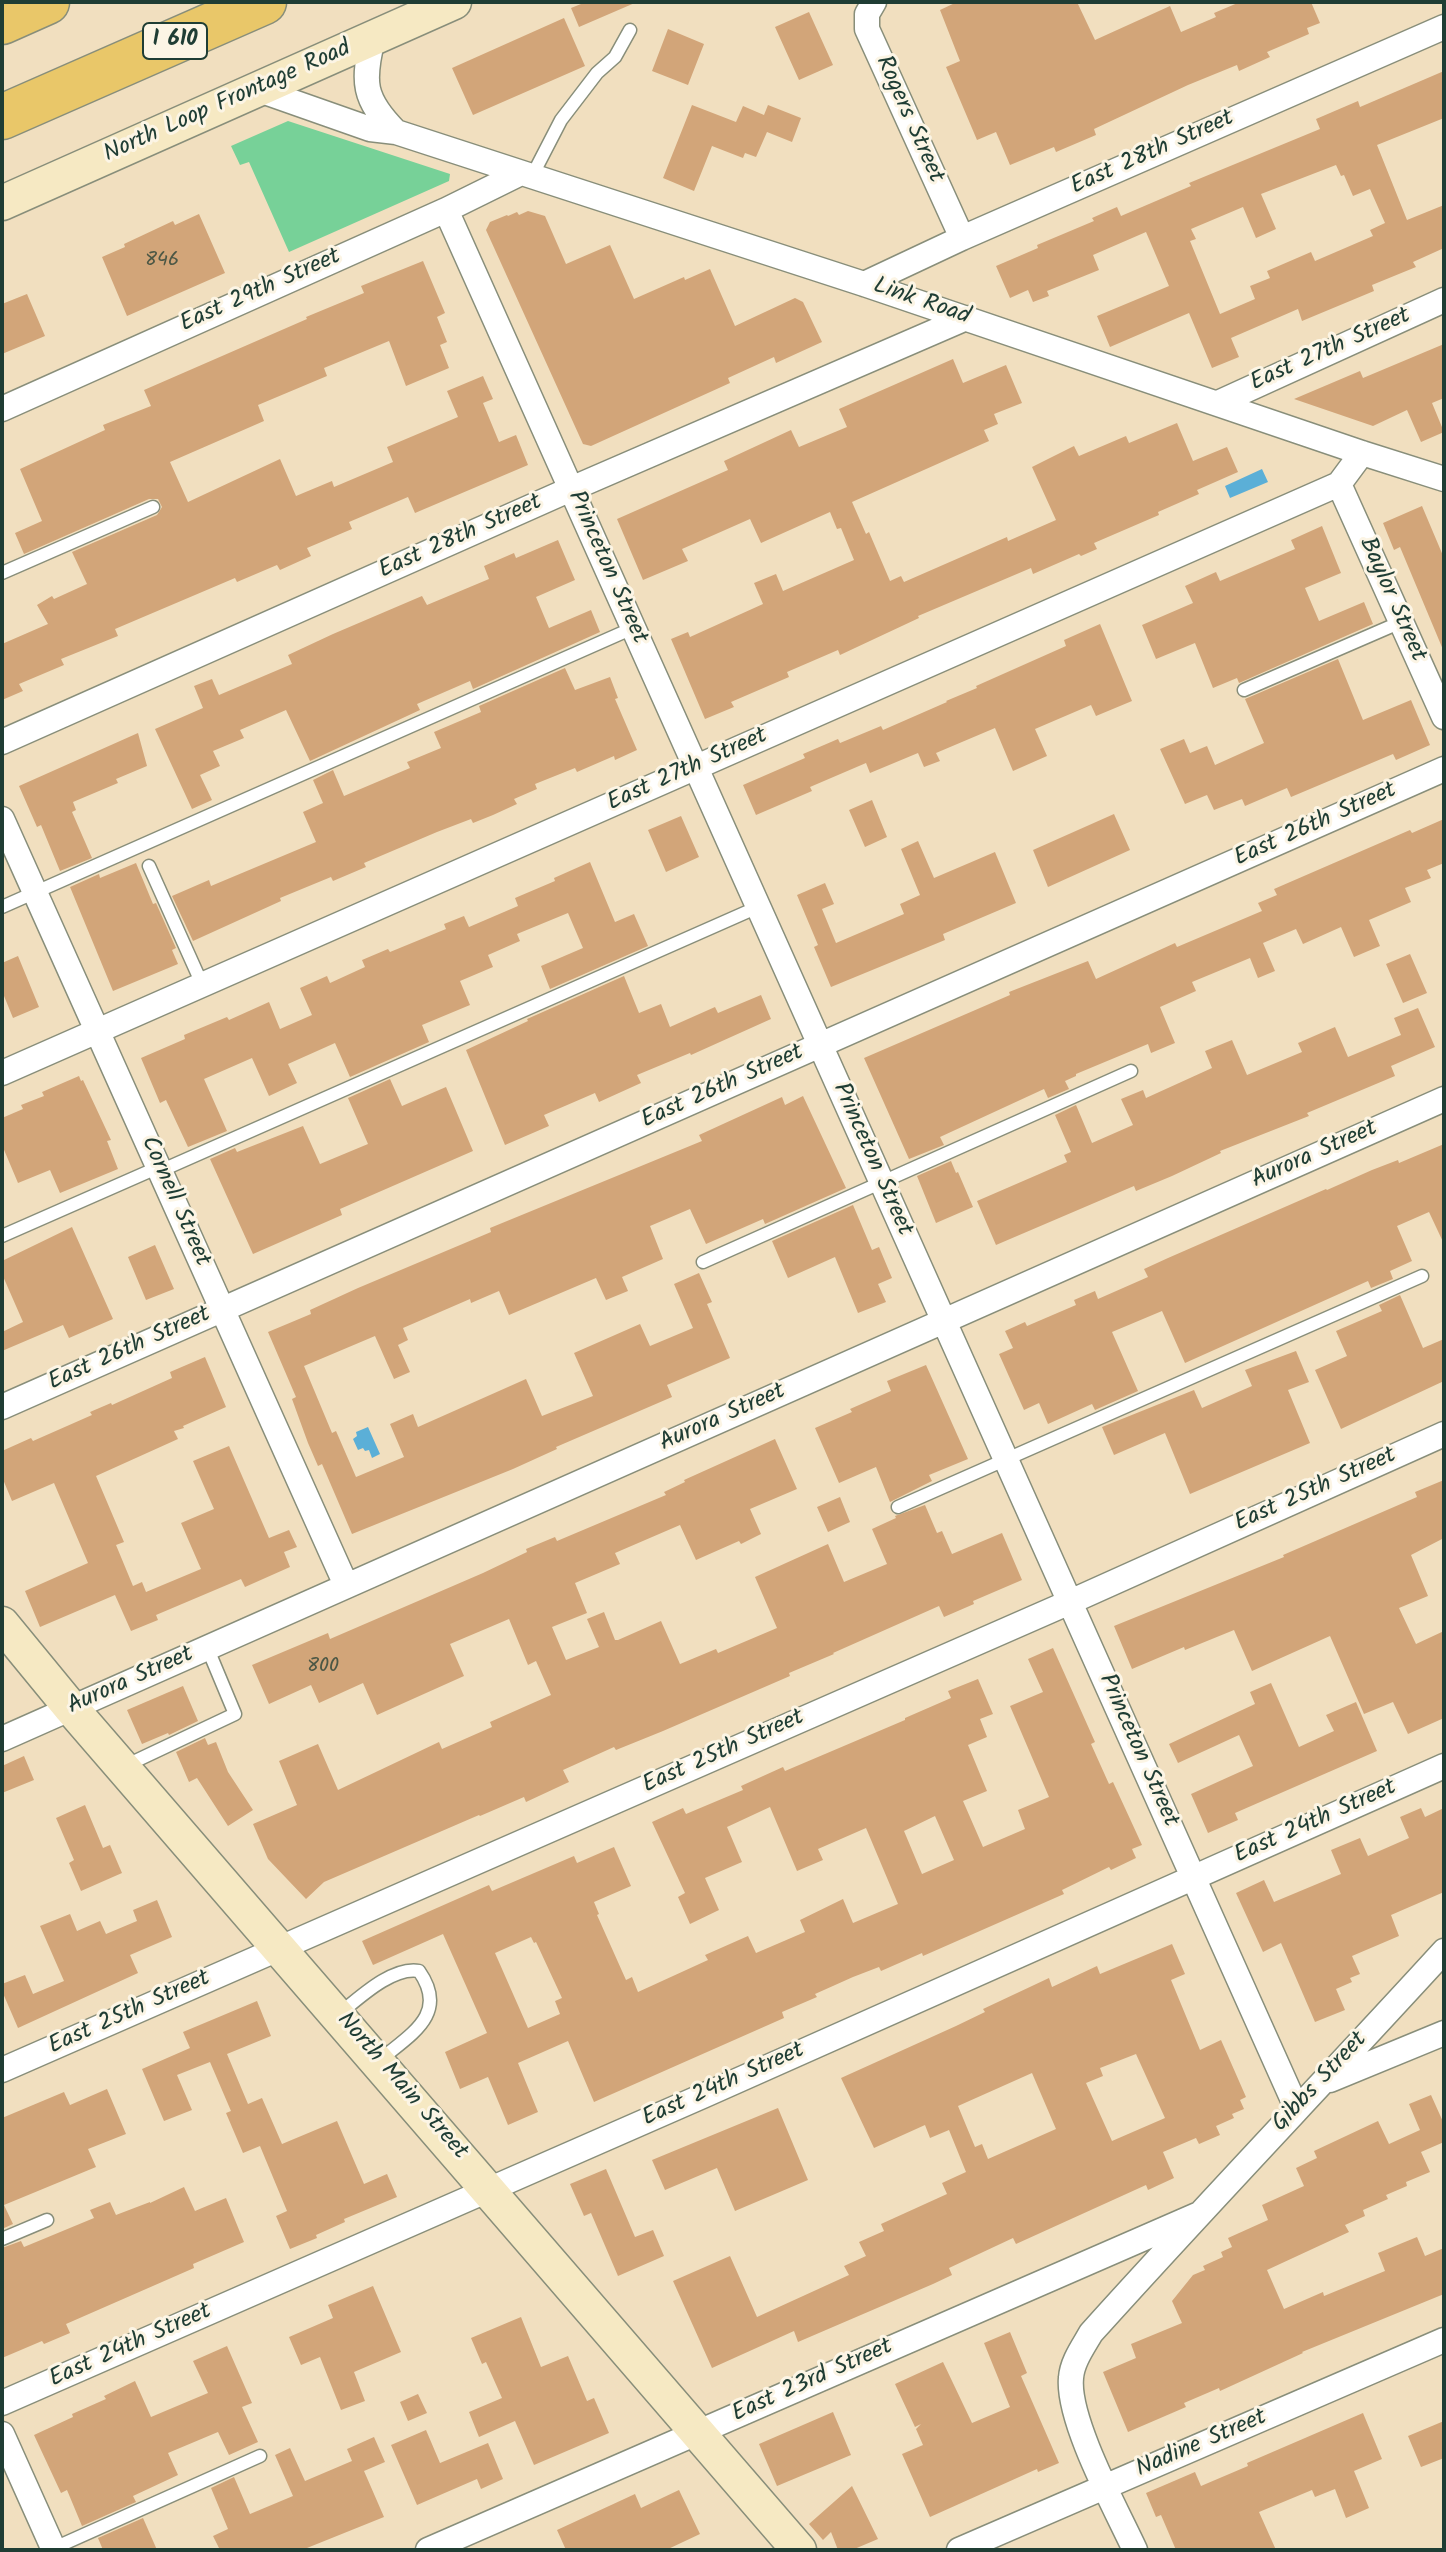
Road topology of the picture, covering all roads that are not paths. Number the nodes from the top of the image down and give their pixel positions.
1 (47, 2) edge
2 (264, 2) edge
3 (454, 2) edge
4 (874, 2) edge
5 (2, 22) edge
6 (1444, 27) edge
7 (630, 30) dead end
8 (373, 38) junction
9 (87, 80) junction
10 (259, 90) junction
11 (2, 117) edge
12 (2, 125) edge
13 (396, 132) junction
14 (525, 176) junction
15 (2, 203) edge
16 (446, 210) junction
17 (962, 238) junction
18 (864, 284) junction
19 (1444, 300) edge
20 (966, 318) junction
21 (1218, 403) junction
22 (2, 409) edge
23 (1362, 453) junction
24 (1444, 479) edge
25 (1339, 484) junction
26 (571, 489) junction
27 (153, 507) dead end
28 (2, 573) edge
29 (1401, 622) junction
30 (633, 628) junction
31 (1244, 690) dead end
32 (1444, 717) edge
33 (2, 742) edge
34 (696, 768) junction
35 (1444, 769) edge
36 (2, 819) edge
37 (149, 866) dead end
38 (35, 892) junction
39 (2, 907) edge
40 (758, 907) junction
41 (202, 984) junction
42 (97, 1030) junction
43 (820, 1045) junction
44 (1131, 1071) dead end
45 (2, 1073) edge
46 (1444, 1099) edge
47 (159, 1169) junction
48 (882, 1183) junction
49 (2, 1236) edge
50 (703, 1262) dead end
51 (1422, 1276) dead end
52 (222, 1309) junction
53 (944, 1321) junction
54 (2, 1407) edge
55 (1444, 1434) edge
56 (1006, 1460) junction
57 (898, 1507) dead end
58 (346, 1585) junction
59 (1070, 1602) junction
60 (2, 1624) edge
61 (207, 1647) junction
62 (71, 1708) junction
63 (2, 1739) edge
64 (1444, 1766) edge
65 (123, 1767) junction
66 (1193, 1878) junction
67 (280, 1948) junction
68 (1444, 1951) edge
69 (338, 2015) junction
70 (1444, 2033) edge
71 (379, 2062) junction
72 (2, 2070) edge
73 (1324, 2083) junction
74 (1297, 2109) junction
75 (489, 2190) junction
76 (1197, 2215) junction
77 (47, 2220) dead end
78 (2, 2239) edge
79 (1444, 2340) edge
80 (2, 2403) edge
81 (696, 2433) junction
82 (2, 2434) edge
83 (260, 2456) dead end
84 (1106, 2487) junction
85 (52, 2549) edge
86 (428, 2550) edge
87 (799, 2550) edge
88 (959, 2550) edge
89 (1135, 2550) edge

1 - 5 highway
2 - 9 highway, I 610
3 - 8 main road, North Loop Frontage Road
4 - 17 street, Rogers Street
6 - 17 street, East 28th Street
7 - 14 lane
8 - 10 main road, North Loop Frontage Road
8 - 13 street
9 - 11 highway, I 610
9 - 12 highway
10 - 13 street, Link Road
10 - 15 main road, North Loop Frontage Road
13 - 14 street, Link Road
14 - 16 street, East 29th Street
14 - 18 street, Link Road
16 - 22 street, East 29th Street
16 - 26 street, Princeton Street
17 - 18 street, East 28th Street
18 - 20 street, Link Road
19 - 21 street, East 27th Street
20 - 21 street, Link Road
20 - 26 street, East 28th Street
21 - 23 street, Link Road
23 - 24 street, Link Road
23 - 25 street, East 27th Street
25 - 29 street, Baylor Street
25 - 34 street, East 27th Street
26 - 30 street, Princeton Street
26 - 33 street, East 28th Street
27 - 28 lane
29 - 31 lane
29 - 32 street, Baylor Street
30 - 34 street, Princeton Street
30 - 38 lane
34 - 40 street, Princeton Street
34 - 41 street, East 27th Street
35 - 43 street, East 26th Street
36 - 38 street, Cornell Street
37 - 41 lane
38 - 39 lane
38 - 42 street, Cornell Street
40 - 43 street, Princeton Street
40 - 47 lane
41 - 42 street, East 27th Street
42 - 45 street, East 27th Street
42 - 47 street, Cornell Street
43 - 48 street, Princeton Street
43 - 52 street, East 26th Street
44 - 48 lane
46 - 53 street, Aurora Street
47 - 49 lane
47 - 52 street, Cornell Street
48 - 50 lane
48 - 53 street, Princeton Street
51 - 56 lane
52 - 54 street, East 26th Street
52 - 58 street, Cornell Street
53 - 56 street, Princeton Street
53 - 58 street, Aurora Street
55 - 59 street, East 25th Street
56 - 57 lane
56 - 59 street, Princeton Street
58 - 61 street, Aurora Street
59 - 66 street, Princeton Street
59 - 67 street, East 25th Street
60 - 62 main road, North Main Street
61 - 62 street, Aurora Street
61 - 65 lane
62 - 63 street, Aurora Street
62 - 65 main road, North Main Street
64 - 66 street, East 24th Street
65 - 67 main road, North Main Street
66 - 74 street, Princeton Street
66 - 75 street, East 24th Street
67 - 69 main road, North Main Street
67 - 72 street, East 25th Street
68 - 73 street, Gibbs Street
69 - 71 main road, North Main Street
69 - 71 lane
70 - 73 street
71 - 75 main road, North Main Street
73 - 74 street, Gibbs Street
74 - 76 street, Gibbs Street
75 - 80 street, East 24th Street
75 - 81 main road, North Main Street
76 - 81 street, East 23rd Street
76 - 84 street, Gibbs Street
77 - 78 lane
79 - 84 street, Nadine Street
81 - 86 street, East 23rd Street
81 - 87 main road, North Main Street
82 - 85 street
83 - 85 lane
84 - 88 street, Nadine Street
84 - 89 street, Gibbs Street

